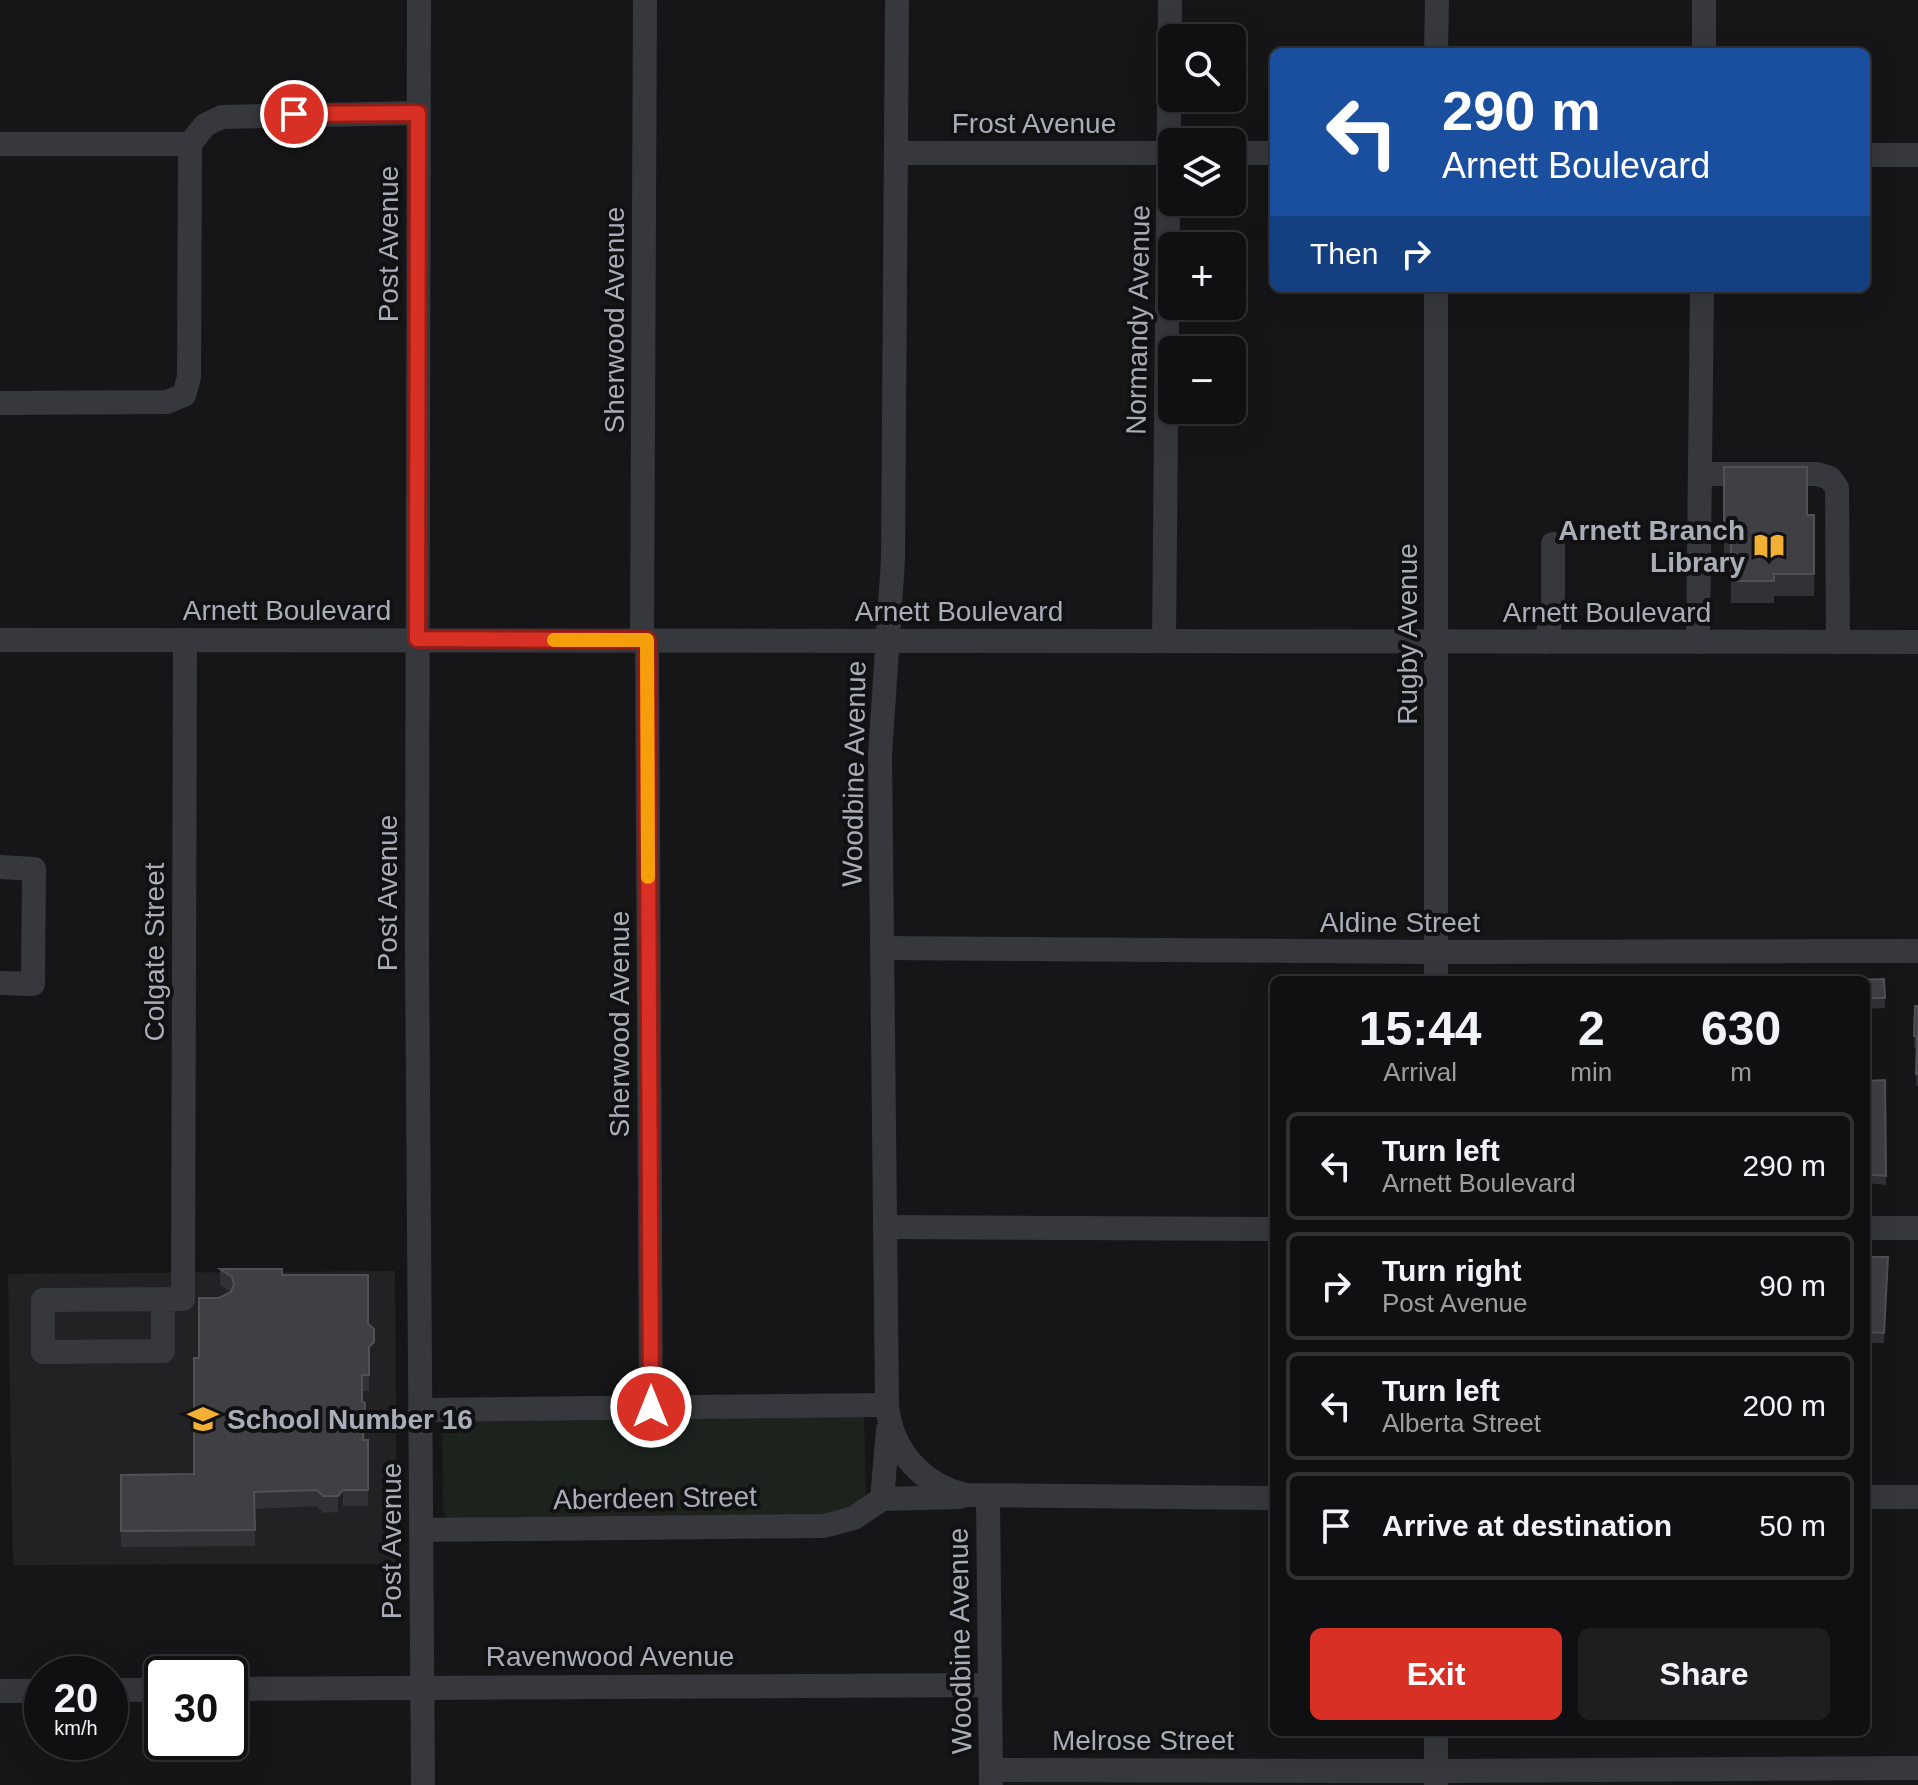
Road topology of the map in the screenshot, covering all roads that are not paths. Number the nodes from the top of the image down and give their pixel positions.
1 (419, 0) edge
2 (645, 0) edge
3 (897, 0) edge
4 (1170, 0) edge
5 (1437, 0) edge
6 (1704, 0) edge
7 (1436, 48) edge
8 (1704, 48) edge
9 (418, 113) junction
10 (1171, 128) edge
11 (0, 144) edge
12 (190, 144) junction
13 (896, 153) junction
14 (1158, 153) edge
15 (1246, 153) edge
16 (1270, 153) edge
17 (1870, 155) edge
18 (1918, 155) edge
19 (1170, 216) edge
20 (1436, 292) edge
21 (1702, 292) edge
22 (0, 403) edge
23 (1700, 474) junction
24 (1553, 544) dead end
25 (417, 639) junction
26 (0, 640) edge
27 (185, 640) junction
28 (644, 640) junction
29 (887, 641) junction
30 (1164, 641) junction
31 (1437, 642) junction
32 (1546, 642) junction
33 (1698, 642) junction
34 (1838, 642) junction
35 (1918, 642) edge
36 (0, 867) edge
37 (882, 948) junction
38 (1918, 951) edge
39 (1436, 952) junction
40 (1436, 976) edge
41 (0, 983) edge
42 (885, 1227) junction
43 (1870, 1228) edge
44 (1918, 1228) edge
45 (1270, 1229) edge
46 (184, 1299) junction
47 (651, 1407) junction
48 (420, 1410) junction
49 (888, 1411) junction
50 (983, 1497) junction
51 (1870, 1497) edge
52 (1918, 1497) edge
53 (1270, 1498) edge
54 (882, 1499) junction
55 (421, 1530) junction
56 (990, 1685) junction
57 (422, 1687) junction
58 (248, 1689) edge
59 (0, 1691) edge
60 (24, 1691) edge
61 (1436, 1736) edge
62 (1918, 1768) edge
63 (991, 1777) edge
64 (1436, 1778) edge
65 (423, 1785) edge

1 - 9 street, Post Avenue
2 - 28 street, Sherwood Avenue
3 - 13 street, Woodbine Avenue
4 - 10 street, Normandy Avenue
5 - 7 street
6 - 8 street
9 - 12 street
9 - 25 street, Post Avenue
11 - 12 street
12 - 22 street
13 - 14 street, Frost Avenue
13 - 29 street, Woodbine Avenue
15 - 16 street
17 - 18 street
19 - 30 street, Normandy Avenue
20 - 31 street, Rugby Avenue
21 - 23 street
23 - 33 street
23 - 34 street
24 - 32 street
25 - 27 street, Arnett Boulevard
25 - 28 street, Arnett Boulevard
25 - 48 street, Post Avenue
26 - 27 street, Arnett Boulevard
27 - 46 street, Colgate Street
28 - 29 street, Arnett Boulevard
28 - 47 street, Sherwood Avenue
29 - 30 street, Arnett Boulevard
29 - 37 street, Woodbine Avenue
30 - 31 street, Arnett Boulevard
31 - 32 street, Arnett Boulevard
31 - 39 street, Rugby Avenue
32 - 33 street, Arnett Boulevard
33 - 34 street, Arnett Boulevard
34 - 35 street, Arnett Boulevard
36 - 41 street
37 - 39 street, Aldine Street
37 - 42 street, Woodbine Avenue
38 - 39 street, Aldine Street
39 - 40 street, Rugby Avenue
42 - 45 street
42 - 49 street, Woodbine Avenue
43 - 44 street
46 - 46 street, Colgate Street
47 - 48 street
47 - 49 street
48 - 55 street, Post Avenue
49 - 50 street
49 - 54 street
50 - 53 street
50 - 54 street
50 - 56 street, Woodbine Avenue
51 - 52 street
54 - 55 street, Aberdeen Street
55 - 57 street, Post Avenue
56 - 57 street, Ravenwood Avenue
56 - 63 street, Woodbine Avenue
57 - 58 street, Ravenwood Avenue
57 - 65 street, Post Avenue
59 - 60 street
61 - 64 street
62 - 64 street, Melrose Street
63 - 64 street, Melrose Street

